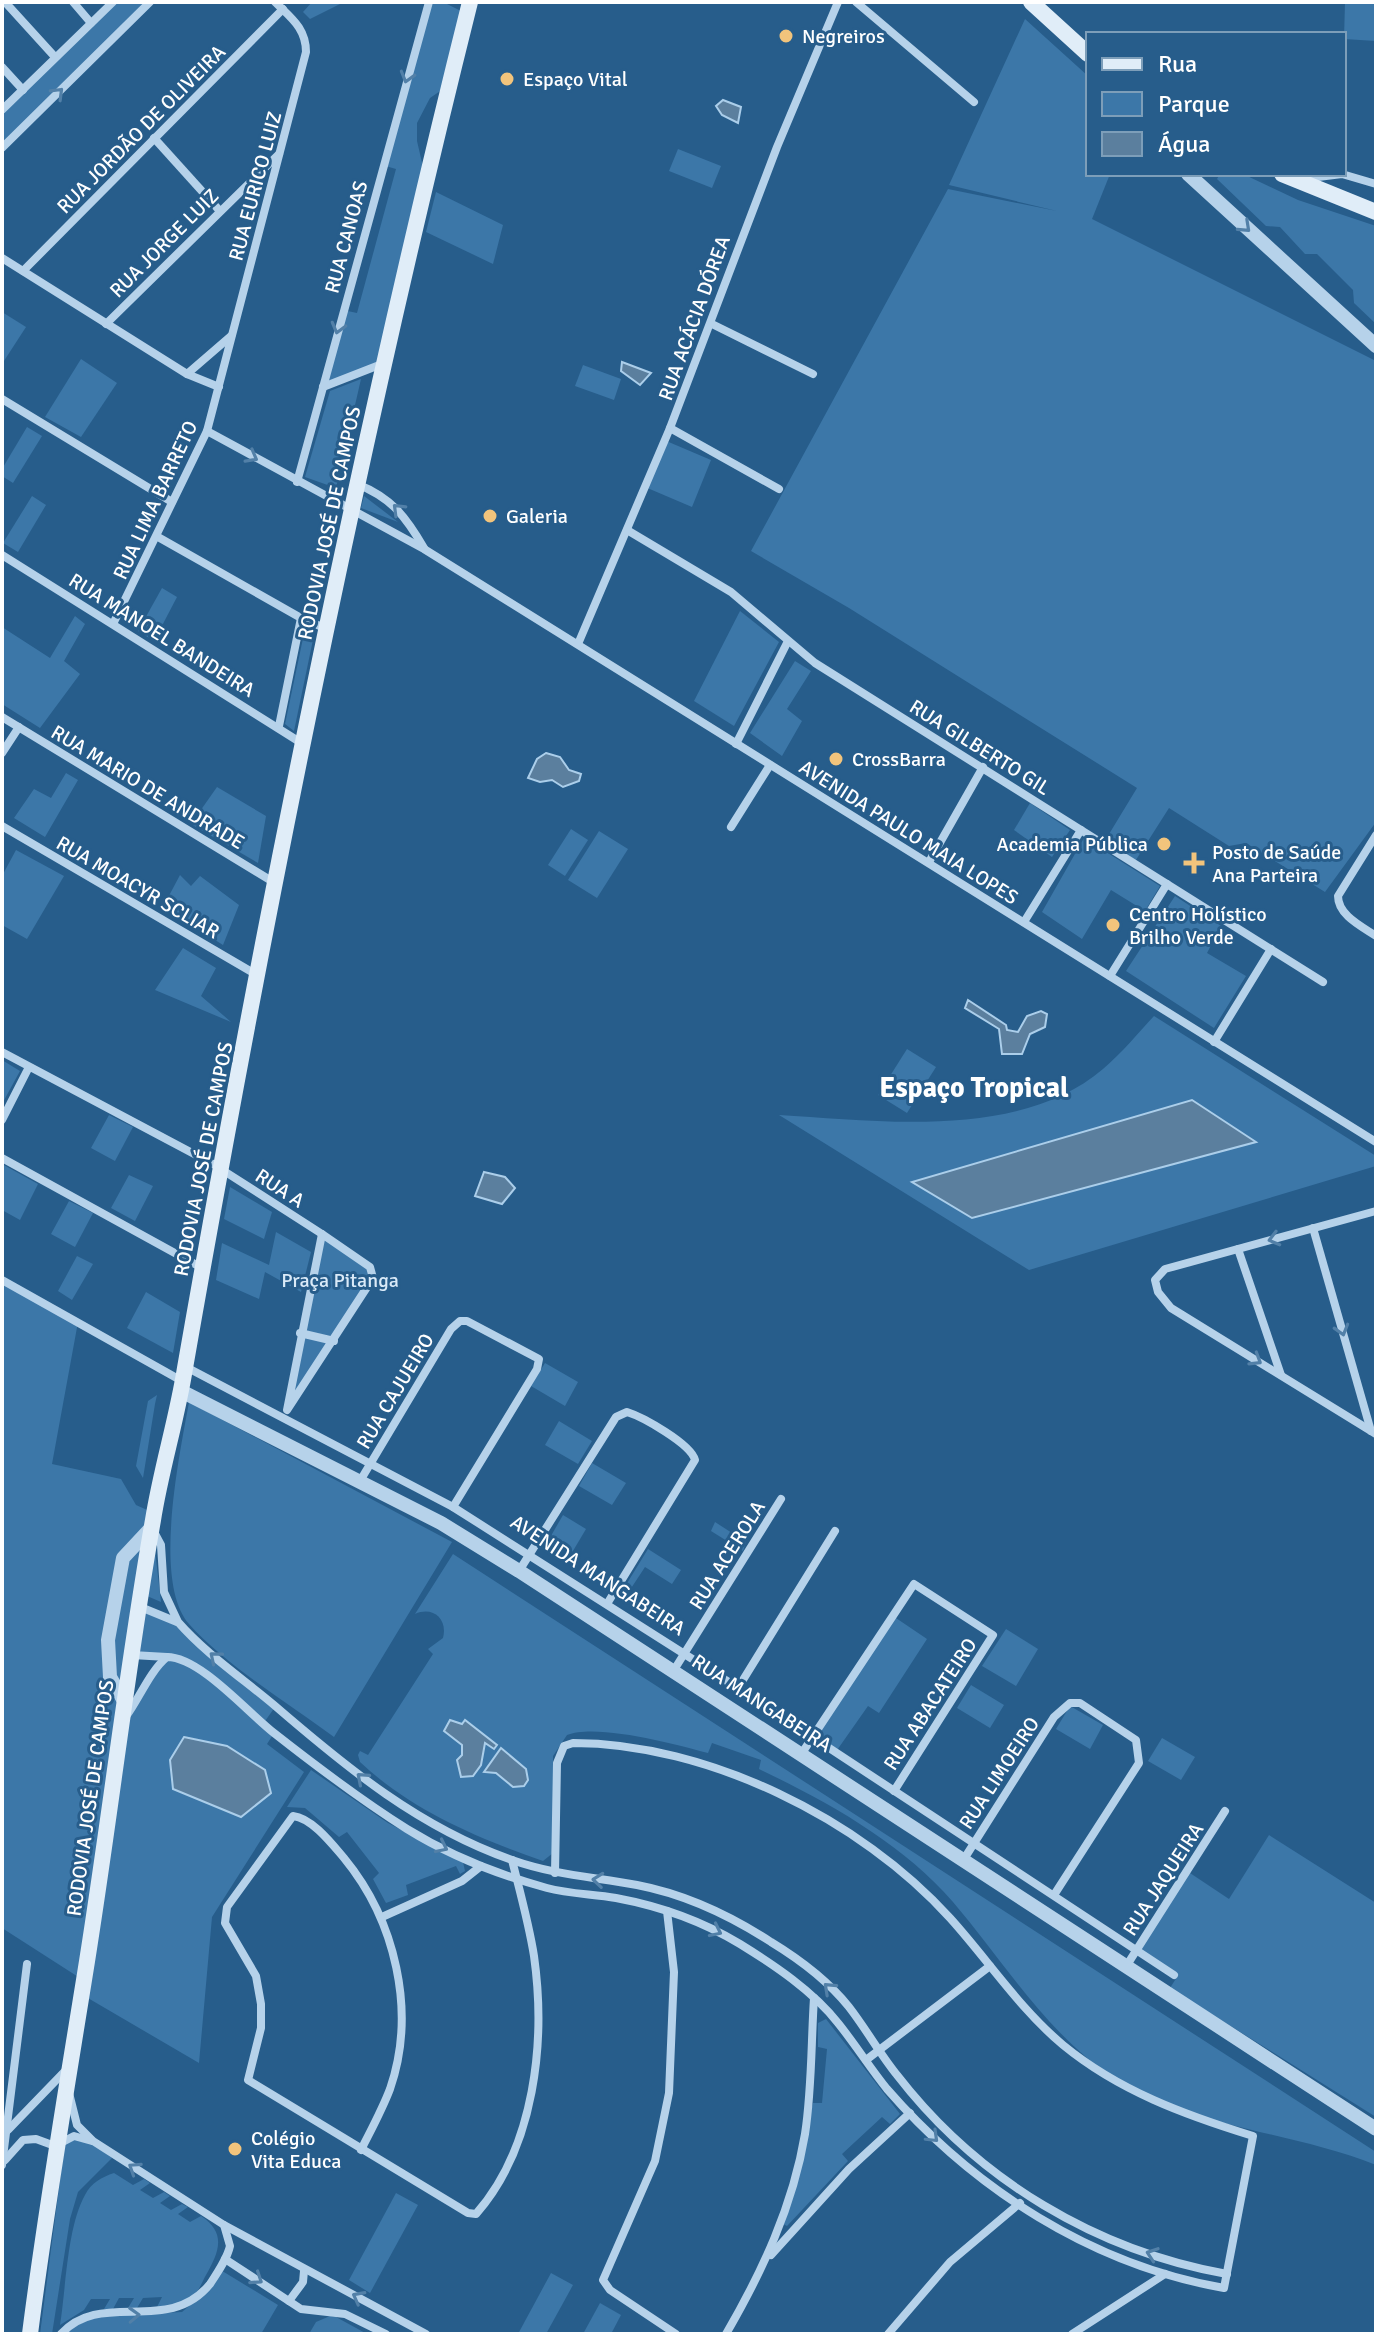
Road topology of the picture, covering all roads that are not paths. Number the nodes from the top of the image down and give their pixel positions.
1 (5, 2) edge
2 (73, 2) edge
3 (113, 2) edge
4 (150, 2) edge
5 (275, 2) edge
6 (429, 2) edge
7 (838, 2) edge
8 (856, 2) edge
9 (1031, 2) edge
10 (466, 8) edge
11 (283, 9) junction
12 (91, 23) junction
13 (1086, 52) edge
14 (55, 57) junction
15 (2, 67) edge
16 (23, 90) junction
17 (974, 102) dead end
18 (2, 110) edge
19 (154, 138) junction
20 (2, 148) edge
21 (280, 154) junction
22 (1346, 175) edge
23 (1190, 176) edge
24 (1289, 177) edge
25 (1376, 184) edge
26 (219, 210) junction
27 (1376, 212) edge
28 (2, 258) edge
29 (23, 271) junction
30 (106, 324) junction
31 (712, 324) junction
32 (232, 336) junction
33 (1376, 346) edge
34 (383, 364) junction
35 (187, 374) junction
36 (813, 374) dead end
37 (219, 387) junction
38 (323, 387) junction
39 (2, 399) edge
40 (670, 428) junction
41 (207, 431) junction
42 (297, 482) junction
43 (357, 484) junction
44 (779, 489) dead end
45 (172, 502) junction
46 (352, 511) junction
47 (627, 530) junction
48 (158, 537) junction
49 (424, 549) junction
50 (2, 555) edge
51 (301, 618) junction
52 (113, 624) junction
53 (327, 629) junction
54 (788, 641) junction
55 (578, 644) junction
56 (2, 717) edge
57 (279, 726) junction
58 (19, 727) junction
59 (303, 744) junction
60 (736, 744) junction
61 (2, 753) edge
62 (770, 765) junction
63 (983, 767) junction
64 (2, 826) edge
65 (731, 827) dead end
66 (1081, 830) junction
67 (1376, 835) edge
68 (929, 862) junction
69 (276, 884) junction
70 (1167, 884) junction
71 (1024, 922) junction
72 (1376, 936) edge
73 (1271, 949) junction
74 (258, 976) junction
75 (1110, 976) junction
76 (1323, 982) dead end
77 (1214, 1042) junction
78 (2, 1052) edge
79 (29, 1067) junction
80 (2, 1120) edge
81 (1376, 1142) edge
82 (2, 1158) edge
83 (221, 1168) junction
84 (1376, 1211) edge
85 (1313, 1228) junction
86 (322, 1234) junction
87 (1238, 1249) junction
88 (202, 1268) junction
89 (2, 1280) edge
90 (300, 1333) junction
91 (334, 1341) junction
92 (1281, 1376) junction
93 (183, 1379) junction
94 (286, 1414) junction
95 (1374, 1432) edge
96 (369, 1465) junction
97 (360, 1481) junction
98 (781, 1499) dead end
99 (453, 1507) junction
100 (151, 1528) junction
101 (835, 1531) dead end
102 (529, 1554) junction
103 (519, 1571) junction
104 (607, 1604) junction
105 (138, 1606) junction
106 (115, 1613) junction
107 (178, 1622) junction
108 (108, 1640) junction
109 (684, 1654) junction
110 (132, 1655) junction
111 (167, 1657) junction
112 (674, 1670) junction
113 (738, 1688) junction
114 (124, 1701) junction
115 (275, 1707) junction
116 (121, 1722) junction
117 (263, 1724) junction
118 (812, 1738) junction
119 (802, 1753) junction
120 (334, 1754) junction
121 (322, 1769) junction
122 (894, 1791) junction
123 (1225, 1811) dead end
124 (974, 1842) junction
125 (964, 1859) junction
126 (512, 1860) junction
127 (481, 1866) junction
128 (555, 1873) junction
129 (516, 1878) junction
130 (1054, 1895) junction
131 (667, 1911) junction
132 (382, 1917) junction
133 (746, 1926) junction
134 (741, 1944) junction
135 (1136, 1950) junction
136 (27, 1964) dead end
137 (1127, 1965) junction
138 (990, 1966) junction
139 (1174, 1975) dead end
140 (814, 1998) junction
141 (879, 2047) junction
142 (866, 2060) junction
143 (68, 2067) junction
144 (65, 2085) junction
145 (11, 2096) junction
146 (29, 2104) junction
147 (910, 2113) junction
148 (1376, 2129) edge
149 (7, 2131) junction
150 (93, 2141) junction
151 (55, 2146) junction
152 (361, 2150) junction
153 (2, 2164) edge
154 (1025, 2195) junction
155 (1018, 2205) junction
156 (224, 2225) junction
157 (225, 2259) junction
158 (766, 2260) junction
159 (304, 2271) junction
160 (1165, 2274) junction
161 (1227, 2274) junction
162 (289, 2301) junction
163 (30, 2334) edge
164 (61, 2334) edge
165 (386, 2334) edge
166 (426, 2334) edge
167 (676, 2334) edge
168 (726, 2334) edge
169 (888, 2334) edge
170 (1072, 2334) edge

1 - 14 street
2 - 12 street
3 - 12 street
20 -> 4 street
5 - 11 street, RUA EURICO LUIZ
6 -> 38 street, RUA CANOAS
7 - 31 street, RUA ACÁCIA DÓREA
8 - 17 street
9 - 13 main road
10 - 34 main road, RODOVIA JOSÉ DE CAMPOS
11 - 19 street, RUA JORDÃO DE OLIVEIRA
11 - 21 street, RUA EURICO LUIZ
12 - 14 street
14 - 16 street
15 - 16 street
16 - 18 street
19 - 26 street
19 - 29 street, RUA JORDÃO DE OLIVEIRA
21 - 26 street, RUA JORGE LUIZ
21 - 32 street, RUA EURICO LUIZ
22 - 25 street
23 -> 33 street
24 - 27 main road
26 - 30 street, RUA JORGE LUIZ
28 - 29 street
29 - 30 street
30 - 35 street
31 - 36 street
31 - 40 street, RUA ACÁCIA DÓREA
32 - 35 street
32 - 37 street, RUA EURICO LUIZ
34 - 38 street
34 - 43 main road, RODOVIA JOSÉ DE CAMPOS
35 - 37 street
37 - 41 street, RUA LIMA BARRETO
38 - 42 street, RUA CANOAS
39 - 45 street
40 - 44 street
40 - 47 street, RUA ACÁCIA DÓREA
41 -> 42 street, AVENIDA PAULO MAIA LOPES
41 - 45 street, RUA LIMA BARRETO
42 - 46 street, AVENIDA PAULO MAIA LOPES
43 - 46 main road, RODOVIA JOSÉ DE CAMPOS
49 -> 43 street, AVENIDA PAULO MAIA LOPES
45 - 48 street, RUA LIMA BARRETO
46 - 49 street, AVENIDA PAULO MAIA LOPES
46 - 53 main road, RODOVIA JOSÉ DE CAMPOS
47 - 54 street, RUA GILBERTO GIL
47 - 55 street, RUA ACÁCIA DÓREA
48 - 51 street
48 - 52 street, RUA LIMA BARRETO
49 - 55 street, AVENIDA PAULO MAIA LOPES
50 - 52 street, RUA MANOEL BANDEIRA
51 - 53 street
51 - 57 street, RODOVIA JOSÉ DE CAMPOS
52 - 57 street, RUA MANOEL BANDEIRA
53 - 59 main road, RODOVIA JOSÉ DE CAMPOS
54 - 60 street
54 - 63 street, RUA GILBERTO GIL
55 - 60 street, AVENIDA PAULO MAIA LOPES
56 - 58 street, RUA MARIO DE ANDRADE
57 - 59 street, RUA MANOEL BANDEIRA
58 - 61 street
58 - 69 street, RUA MARIO DE ANDRADE
59 - 69 main road, RODOVIA JOSÉ DE CAMPOS
60 - 62 street, AVENIDA PAULO MAIA LOPES
62 - 65 street
62 - 68 street, AVENIDA PAULO MAIA LOPES
63 - 66 street, RUA GILBERTO GIL
63 - 68 street
64 - 74 street, RUA MOACYR SCLIAR
66 - 70 street, RUA GILBERTO GIL
66 - 71 street
67 - 72 street
68 - 71 street, AVENIDA PAULO MAIA LOPES
69 - 74 main road, RODOVIA JOSÉ DE CAMPOS
70 - 73 street, RUA GILBERTO GIL
70 - 75 street
71 - 75 street, AVENIDA PAULO MAIA LOPES
73 - 76 street, RUA GILBERTO GIL
73 - 77 street
74 - 83 main road, RODOVIA JOSÉ DE CAMPOS
75 - 77 street, AVENIDA PAULO MAIA LOPES
77 - 81 street, AVENIDA PAULO MAIA LOPES
78 - 79 street, RUA A
79 - 80 street
79 - 83 street, RUA A
82 - 88 street
83 - 86 street, RUA A
83 - 88 main road, RODOVIA JOSÉ DE CAMPOS
84 - 85 street
85 -> 87 street
85 -> 95 street
86 - 90 street
86 - 91 street
87 - 92 street
87 -> 92 street
88 - 93 main road, RODOVIA JOSÉ DE CAMPOS
89 - 93 street, AVENIDA MANGABEIRA
90 - 91 street
90 - 94 street
91 - 94 street
92 - 95 street
93 - 94 street, AVENIDA MANGABEIRA
93 - 97 street, RUA MANGABEIRA
93 - 100 main road, RODOVIA JOSÉ DE CAMPOS
94 - 96 street, AVENIDA MANGABEIRA
96 - 97 street, RUA CAJUEIRO
96 - 99 street, AVENIDA MANGABEIRA
96 - 99 street, RUA CAJUEIRO
97 - 103 street, RUA MANGABEIRA
98 - 109 street, RUA ACEROLA
99 - 102 street, AVENIDA MANGABEIRA
100 - 105 main road, RODOVIA JOSÉ DE CAMPOS
100 - 106 street
100 - 107 street
101 - 113 street
102 - 103 street
102 - 104 street, AVENIDA MANGABEIRA
102 - 104 street
103 - 112 street, RUA MANGABEIRA
104 - 109 street, AVENIDA MANGABEIRA
105 - 106 street
105 - 107 street
105 - 110 main road, RODOVIA JOSÉ DE CAMPOS
106 - 108 street
115 -> 107 street
108 - 110 street
108 - 114 street
109 - 112 street, RUA ACEROLA
109 - 113 street, AVENIDA MANGABEIRA
110 - 111 street
110 - 114 main road, RODOVIA JOSÉ DE CAMPOS
111 - 116 street
111 - 117 street
112 - 119 street, RUA MANGABEIRA
113 - 118 street, AVENIDA MANGABEIRA
114 - 116 main road, RODOVIA JOSÉ DE CAMPOS
115 - 117 street
115 - 120 street
116 - 143 main road, RODOVIA JOSÉ DE CAMPOS
117 - 121 street
118 - 119 street
118 - 122 street, AVENIDA MANGABEIRA
118 - 122 street, RUA ABACATEIRO
119 - 125 street, RUA MANGABEIRA
120 - 121 street
126 -> 120 street
121 -> 127 street
122 - 124 street, AVENIDA MANGABEIRA
123 - 135 street, RUA JAQUEIRA
124 - 125 street, RUA LIMOEIRO
124 - 130 street, AVENIDA MANGABEIRA
124 - 130 street, RUA LIMOEIRO
125 - 137 street, RUA MANGABEIRA
126 - 128 street
126 - 129 street
127 - 129 street
127 - 132 street
133 -> 128 street
128 - 138 street
129 - 131 street
129 - 152 street
130 - 135 street, AVENIDA MANGABEIRA
131 -> 134 street
131 - 167 street
132 - 152 street
132 - 152 street
133 - 134 street
141 -> 133 street
134 - 140 street
135 - 137 street, RUA JAQUEIRA
135 - 139 street, AVENIDA MANGABEIRA
136 - 145 street
137 - 148 street, RUA MANGABEIRA
138 - 141 street
138 - 161 street
140 - 142 street
140 - 158 street
141 - 142 street
141 - 154 street
142 - 147 street
143 - 144 main road, RODOVIA JOSÉ DE CAMPOS
143 - 146 street
144 - 150 street
144 - 151 main road, RODOVIA JOSÉ DE CAMPOS
145 - 146 street
145 - 149 street
146 - 149 street
147 -> 155 street
147 - 158 street
149 - 153 street
150 - 151 street
156 -> 150 street
151 - 153 street
151 - 163 main road, RODOVIA JOSÉ DE CAMPOS
154 - 155 street
161 -> 154 street
155 - 160 street
155 - 169 street
156 - 157 street
156 - 159 street
157 -> 162 street
164 -> 157 street
158 - 168 street
159 - 162 street
166 -> 159 street
160 - 161 street
160 - 170 street
162 - 165 street

